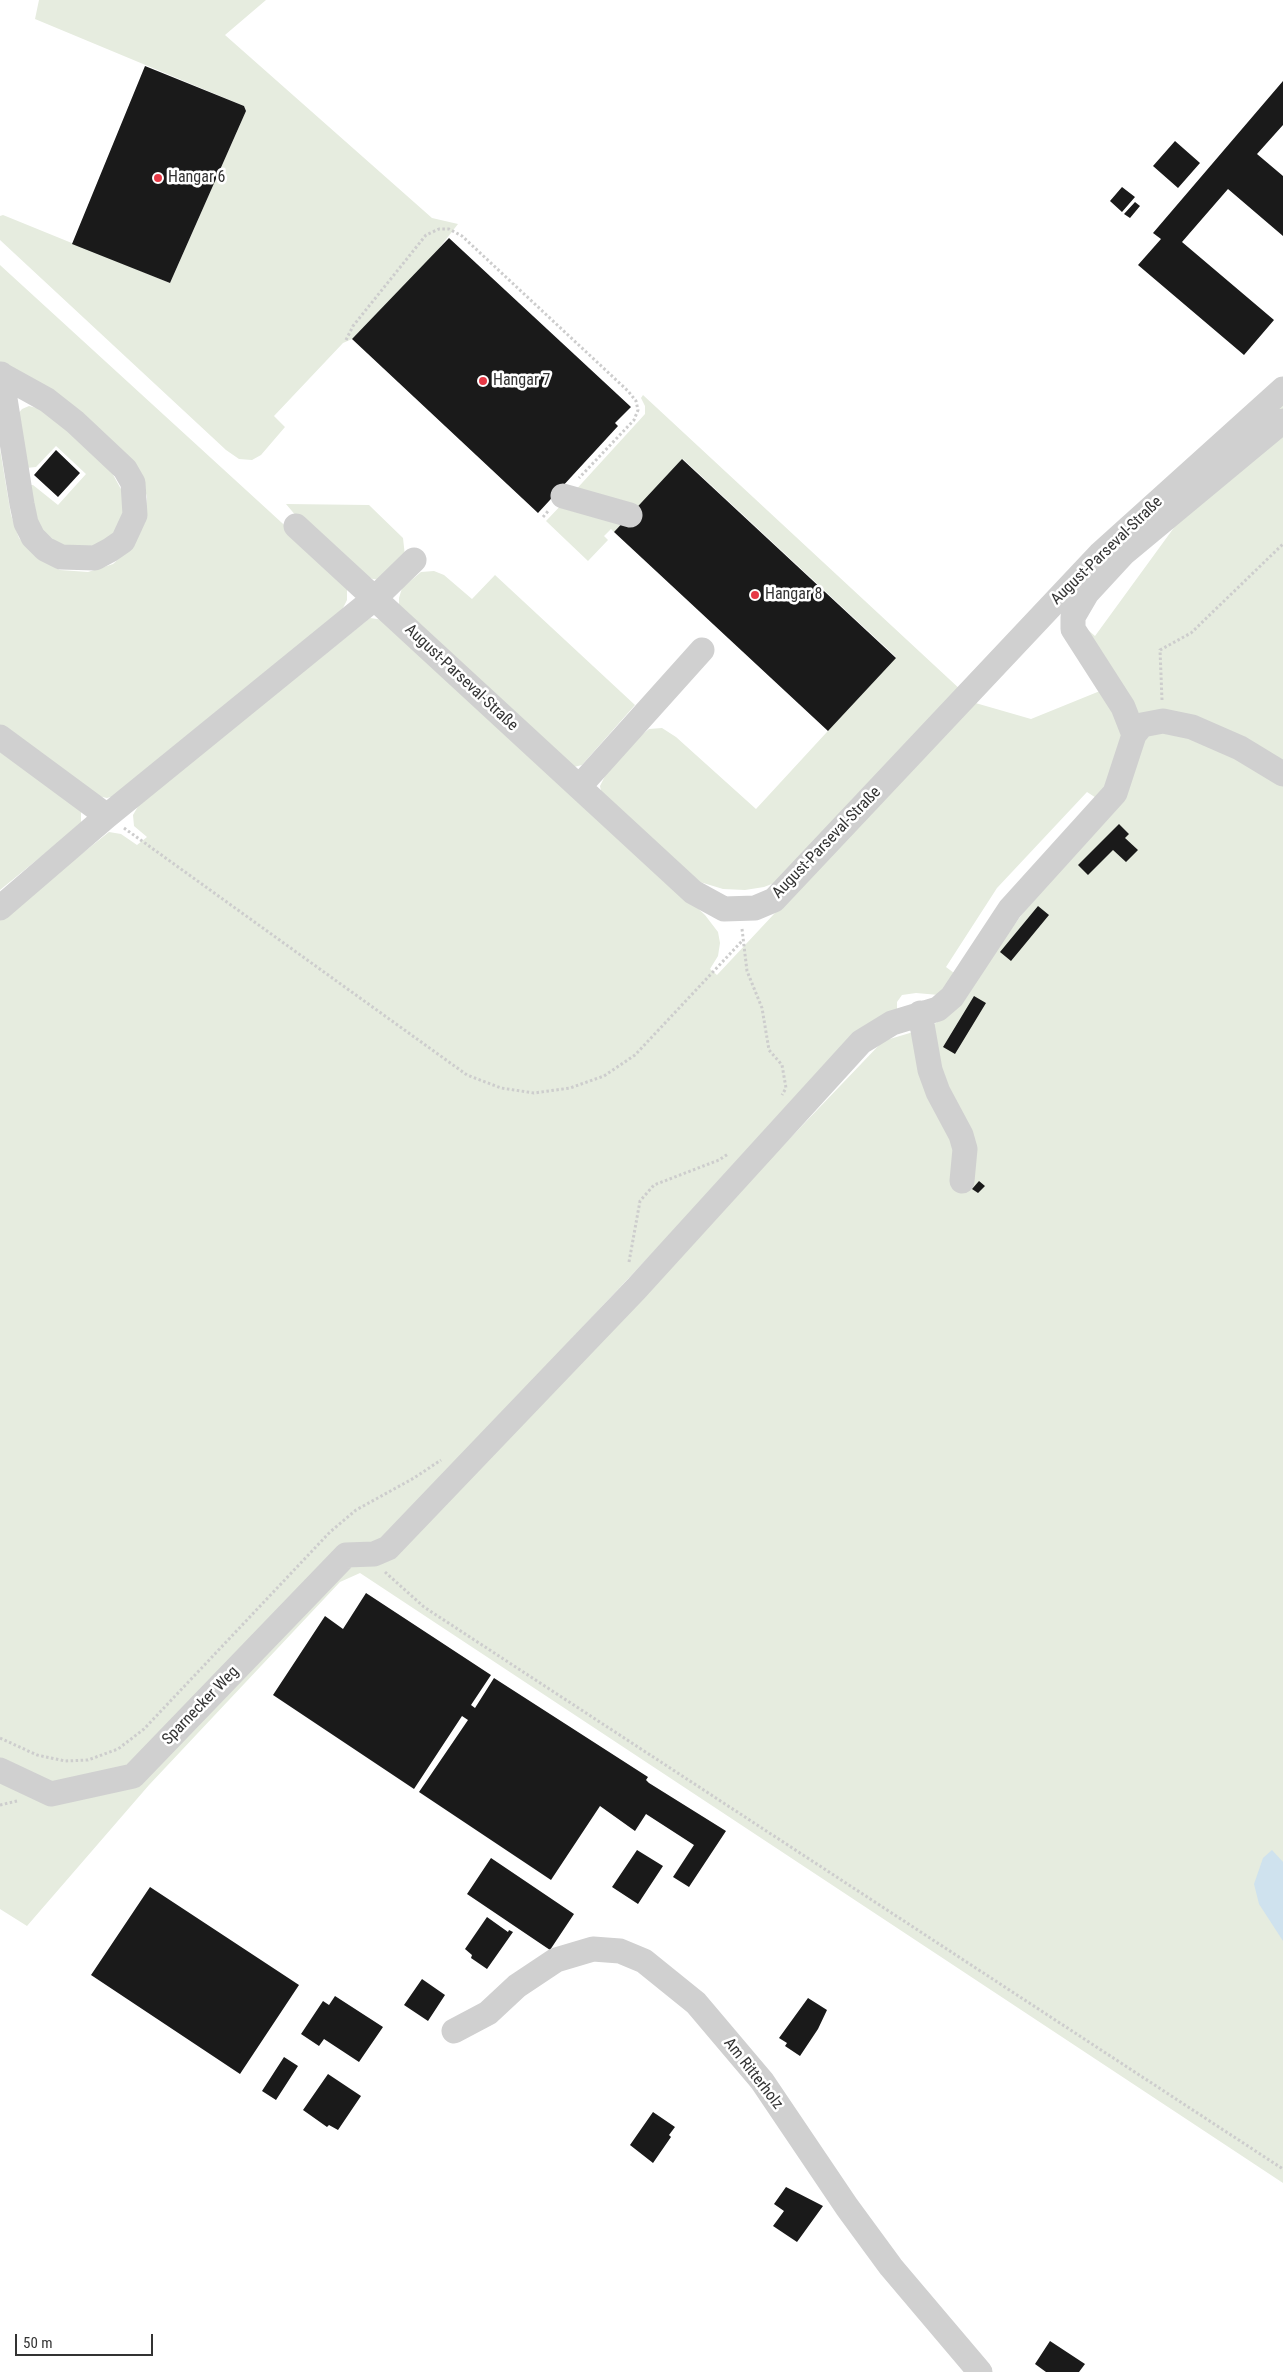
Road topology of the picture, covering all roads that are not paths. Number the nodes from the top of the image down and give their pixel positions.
1 (0, 374) edge
2 (1283, 389) edge
3 (1283, 421) edge
4 (563, 496) road end
5 (630, 514) dead end
6 (296, 526) dead end
7 (414, 560) dead end
8 (375, 598) junction
9 (702, 650) dead end
10 (1134, 735) junction
11 (0, 737) edge
12 (1283, 774) edge
13 (579, 787) junction
14 (107, 816) junction
15 (0, 908) edge
16 (920, 1013) junction
17 (962, 1182) dead end
18 (0, 1770) edge
19 (454, 2031) dead end
20 (980, 2372) edge

1 - 1 street
2 - 13 street, August-Parseval-Straße
3 - 10 street
4 - 5 street
6 - 8 street, August-Parseval-Straße
7 - 8 street
8 - 13 street, August-Parseval-Straße
8 - 14 street
9 - 13 street
10 - 12 street
10 - 16 street
11 - 14 street
14 - 15 street
16 - 17 street
16 - 18 street, Sparnecker Weg
19 - 20 street, Am Ritterholz

